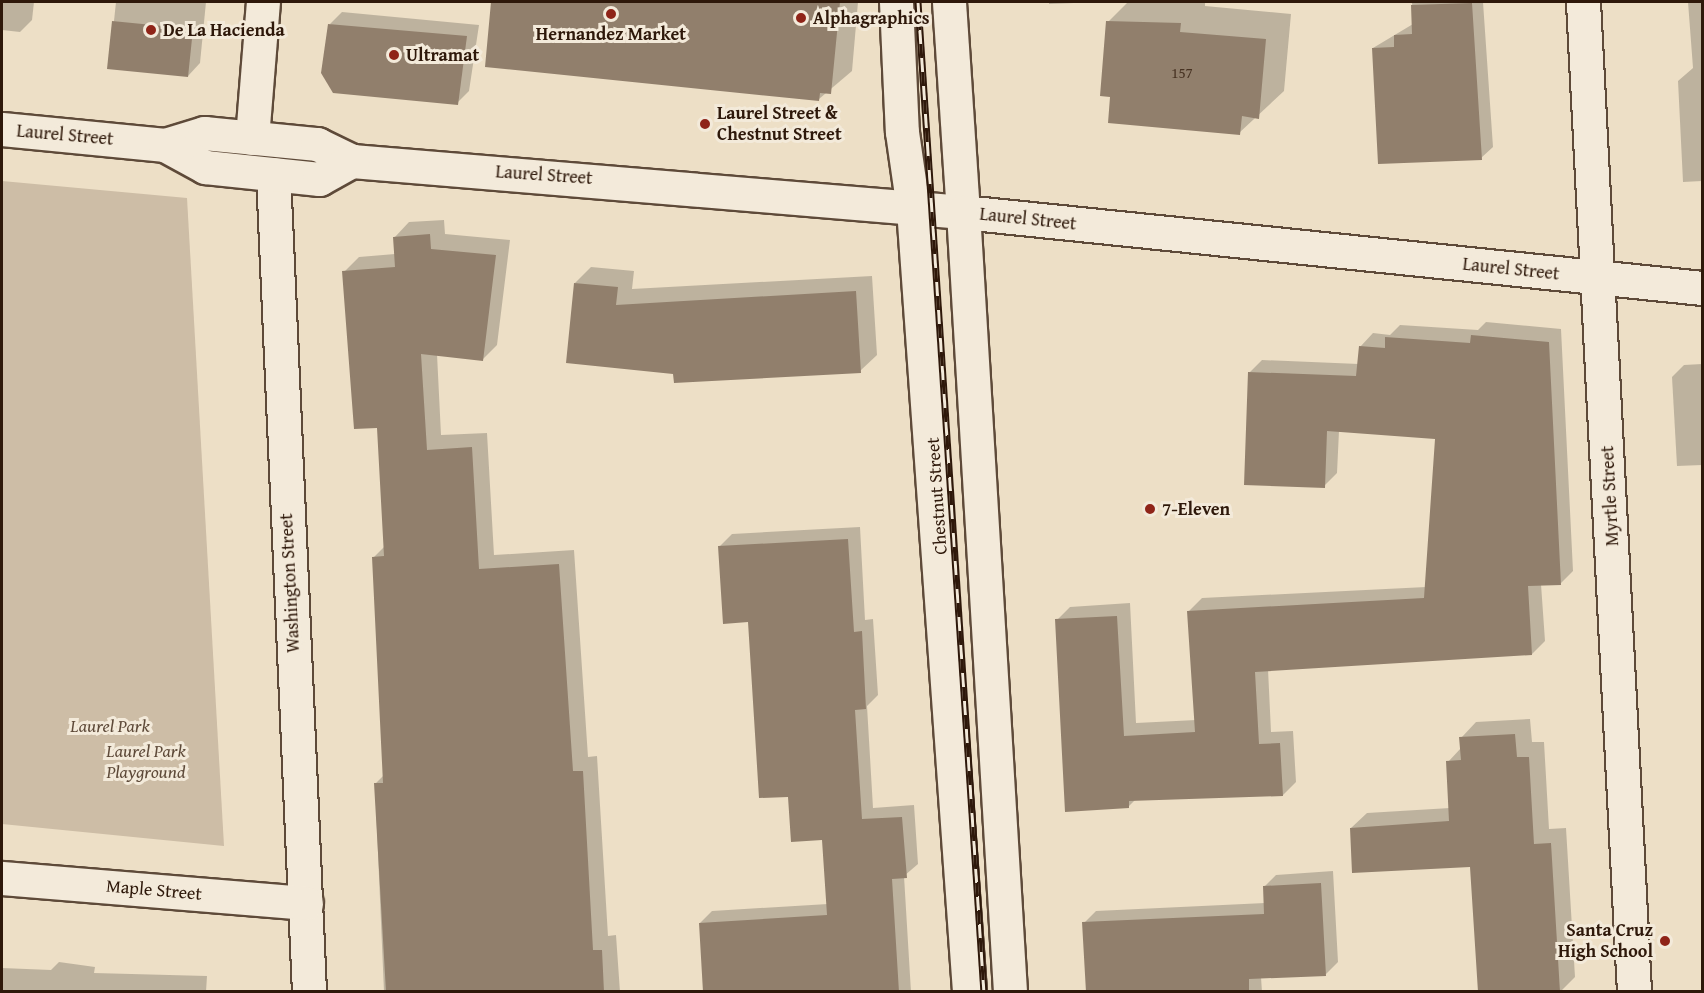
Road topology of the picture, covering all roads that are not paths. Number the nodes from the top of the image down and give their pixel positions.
1 (263, 2) edge
2 (897, 2) edge
3 (949, 2) edge
4 (1583, 2) edge
5 (2, 129) edge
6 (252, 138) junction
7 (165, 145) junction
8 (352, 161) junction
9 (273, 174) junction
10 (913, 208) junction
11 (963, 212) junction
12 (1598, 279) junction
13 (1702, 288) edge
14 (2, 878) edge
15 (306, 903) junction
16 (309, 992) edge
17 (969, 992) edge
18 (1010, 992) edge
19 (1634, 992) edge

1 - 6 main road
2 - 10 main road, Chestnut Street
3 - 11 main road
4 - 12 main road, Myrtle Street
5 - 7 main road, Laurel Street
6 - 7 main road, Laurel Street
6 - 8 main road, Laurel Street
7 - 9 main road, Laurel Street
8 - 9 main road, Laurel Street
8 - 10 main road, Laurel Street
9 - 15 main road, Washington Street
10 - 11 main road, Laurel Street
10 - 17 main road, Chestnut Street
11 - 12 main road, Laurel Street
11 - 18 main road
12 - 13 main road, Laurel Street
12 - 19 main road, Myrtle Street
14 - 15 main road, Maple Street
15 - 16 main road, Washington Street

